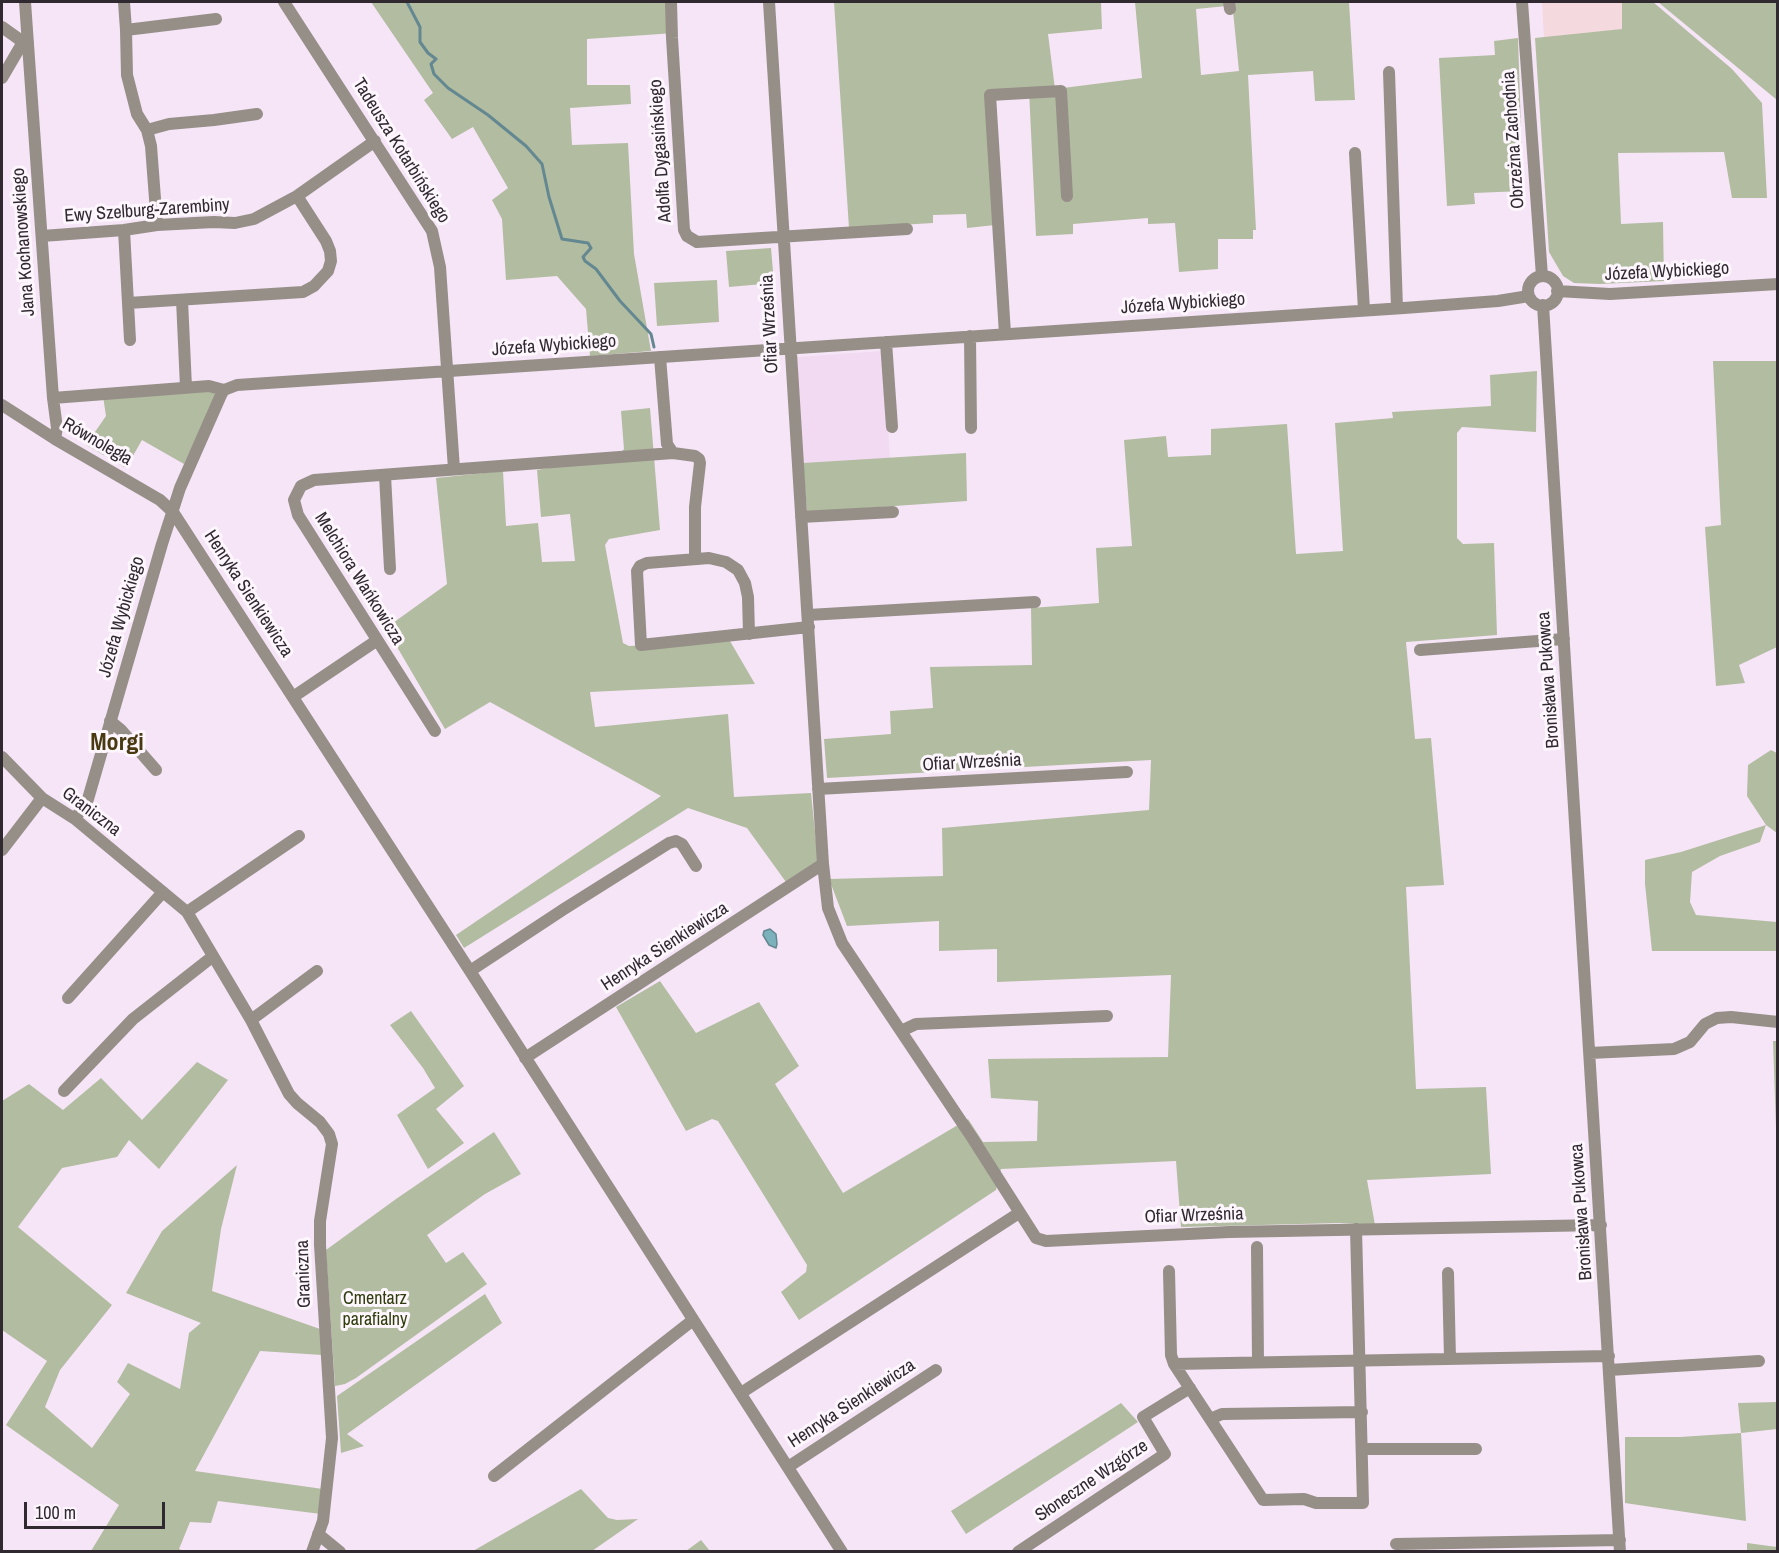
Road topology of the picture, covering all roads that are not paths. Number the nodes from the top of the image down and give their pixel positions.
1 (25, 2) edge
2 (123, 2) edge
3 (284, 2) edge
4 (671, 2) edge
5 (768, 2) edge
6 (1522, 2) edge
7 (216, 19) dead end
8 (2, 27) edge
9 (126, 30) junction
10 (26, 42) junction
11 (1389, 72) dead end
12 (2, 78) edge
13 (257, 114) dead end
14 (147, 130) junction
15 (375, 141) junction
16 (1355, 153) dead end
17 (297, 196) junction
18 (1067, 196) dead end
19 (157, 225) junction
20 (907, 229) dead end
21 (124, 230) junction
22 (42, 236) junction
23 (783, 237) junction
24 (1542, 276) junction
25 (1778, 284) edge
26 (1557, 291) junction
27 (1529, 296) junction
28 (182, 300) junction
29 (128, 303) junction
30 (1543, 305) junction
31 (1397, 308) junction
32 (1364, 310) junction
33 (1005, 334) junction
34 (970, 336) junction
35 (130, 340) dead end
36 (886, 342) junction
37 (790, 348) junction
38 (660, 357) junction
39 (448, 371) junction
40 (186, 387) junction
41 (224, 390) junction
42 (53, 398) junction
43 (2, 405) edge
44 (892, 427) dead end
45 (971, 428) dead end
46 (55, 439) junction
47 (673, 453) junction
48 (453, 469) junction
49 (385, 475) junction
50 (173, 512) junction
51 (893, 512) dead end
52 (801, 517) junction
53 (695, 559) junction
54 (390, 569) dead end
55 (1035, 602) dead end
56 (809, 621) junction
57 (749, 634) junction
58 (1564, 639) junction
59 (376, 640) junction
60 (1420, 650) dead end
61 (293, 697) junction
62 (110, 721) junction
63 (435, 731) dead end
64 (2, 757) edge
65 (156, 770) dead end
66 (1127, 772) dead end
67 (818, 789) junction
68 (42, 798) junction
69 (75, 819) junction
70 (298, 836) dead end
71 (2, 850) edge
72 (823, 864) junction
73 (696, 866) dead end
74 (163, 892) junction
75 (187, 912) junction
76 (212, 957) junction
77 (317, 971) dead end
78 (471, 971) junction
79 (68, 998) dead end
80 (1107, 1016) dead end
81 (251, 1020) junction
82 (1778, 1022) edge
83 (901, 1031) junction
84 (1590, 1053) junction
85 (525, 1058) junction
86 (64, 1091) dead end
87 (1019, 1213) junction
88 (1601, 1225) junction
89 (1356, 1229) junction
90 (1257, 1247) dead end
91 (1169, 1271) dead end
92 (1448, 1273) dead end
93 (693, 1320) junction
94 (1609, 1356) junction
95 (1450, 1359) junction
96 (1361, 1360) junction
97 (1759, 1361) dead end
98 (1258, 1362) junction
99 (1174, 1364) junction
100 (936, 1370) dead end
101 (1610, 1370) junction
102 (1191, 1388) junction
103 (741, 1394) junction
104 (1362, 1412) junction
105 (1210, 1419) junction
106 (1362, 1449) junction
107 (1476, 1449) dead end
108 (788, 1467) junction
109 (494, 1476) dead end
110 (318, 1534) junction
111 (1396, 1545) dead end
112 (1620, 1546) edge
113 (335, 1550) edge
114 (312, 1551) edge
115 (842, 1551) edge
116 (1018, 1551) edge

1 - 10 street, Jana Kochanowskiego
2 - 9 street
3 - 15 street, Tadeusza Kotarbińskiego
4 - 23 street, Adolfa Dygasińskiego
5 - 23 street, Ofiar Września
6 - 24 street, Obrzeżna Zachodnia
7 - 9 street
8 - 10 street
9 - 14 street
10 - 12 street
10 - 22 street, Jana Kochanowskiego
11 - 31 street
13 - 14 street
14 - 19 street
15 - 17 street, Ewy Szelburg-Zarembiny
15 - 39 street, Tadeusza Kotarbińskiego
16 - 32 street
17 - 19 street, Ewy Szelburg-Zarembiny
17 - 28 street
18 - 33 street
19 - 21 street, Ewy Szelburg-Zarembiny
20 - 23 street
21 - 22 street, Ewy Szelburg-Zarembiny
21 - 29 street
22 - 42 street, Jana Kochanowskiego
23 - 37 street, Ofiar Września
24 - 26 street
24 - 27 street
25 - 26 street, Józefa Wybickiego
26 - 30 street
27 - 30 street
27 - 31 street, Józefa Wybickiego
28 - 29 street
28 - 40 street
29 - 35 street
30 - 58 street, Bronisława Pukowca
31 - 32 street, Józefa Wybickiego
32 - 33 street, Józefa Wybickiego
33 - 34 street, Józefa Wybickiego
34 - 36 street, Józefa Wybickiego
34 - 45 street
36 - 37 street, Józefa Wybickiego
36 - 44 street
37 - 38 street, Józefa Wybickiego
37 - 52 street, Ofiar Września
38 - 39 street, Józefa Wybickiego
38 - 47 street
39 - 41 street, Józefa Wybickiego
39 - 48 street, Tadeusza Kotarbińskiego
40 - 41 street, Józefa Wybickiego
40 - 42 street, Józefa Wybickiego
41 - 50 street, Józefa Wybickiego
42 - 46 street, Jana Kochanowskiego
43 - 46 street, Równoległa
46 - 50 street, Równoległa
47 - 48 street, Melchiora Wańkowicza
47 - 53 street
48 - 49 street, Melchiora Wańkowicza
49 - 54 street, Melchiora Wańkowicza
49 - 59 street, Melchiora Wańkowicza
50 - 61 street, Henryka Sienkiewicza
50 - 62 street, Józefa Wybickiego
51 - 52 street
52 - 56 street, Ofiar Września
53 - 57 street
53 - 57 street
55 - 56 street
56 - 57 street
56 - 67 street, Ofiar Września
58 - 60 street
58 - 84 street, Bronisława Pukowca
59 - 61 street
59 - 63 street, Melchiora Wańkowicza
61 - 78 street, Henryka Sienkiewicza
62 - 65 street
62 - 69 street, Józefa Wybickiego
64 - 68 street, Graniczna
66 - 67 street, Ofiar Września
67 - 72 street, Ofiar Września
68 - 69 street, Graniczna
68 - 71 street
69 - 74 street, Graniczna
70 - 75 street
72 - 83 street, Ofiar Września
72 - 85 street, Henryka Sienkiewicza
73 - 78 street
74 - 75 street, Graniczna
74 - 79 street
75 - 76 street, Graniczna
76 - 81 street, Graniczna
76 - 86 street
77 - 81 street
78 - 85 street, Henryka Sienkiewicza
80 - 83 street
81 - 110 street, Graniczna
82 - 84 street
83 - 87 street, Ofiar Września
84 - 88 street, Bronisława Pukowca
85 - 93 street, Henryka Sienkiewicza
87 - 89 street, Ofiar Września
87 - 103 street
88 - 89 street, Ofiar Września
88 - 94 street, Bronisława Pukowca
89 - 96 street
90 - 98 street
91 - 99 street
92 - 95 street
93 - 103 street, Henryka Sienkiewicza
93 - 109 street
94 - 95 street
94 - 101 street, Bronisława Pukowca
95 - 96 street
96 - 98 street
96 - 104 street
97 - 101 street
98 - 99 street
99 - 102 street
100 - 108 street, Henryka Sienkiewicza
101 - 112 street, Bronisława Pukowca
102 - 105 street
102 - 116 street, Słoneczne Wzgórze
103 - 108 street, Henryka Sienkiewicza
104 - 105 street
104 - 106 street
105 - 106 street
106 - 107 street
108 - 115 street, Henryka Sienkiewicza
110 - 113 street
110 - 114 street, Graniczna
111 - 112 street, Bronisława Pukowca

